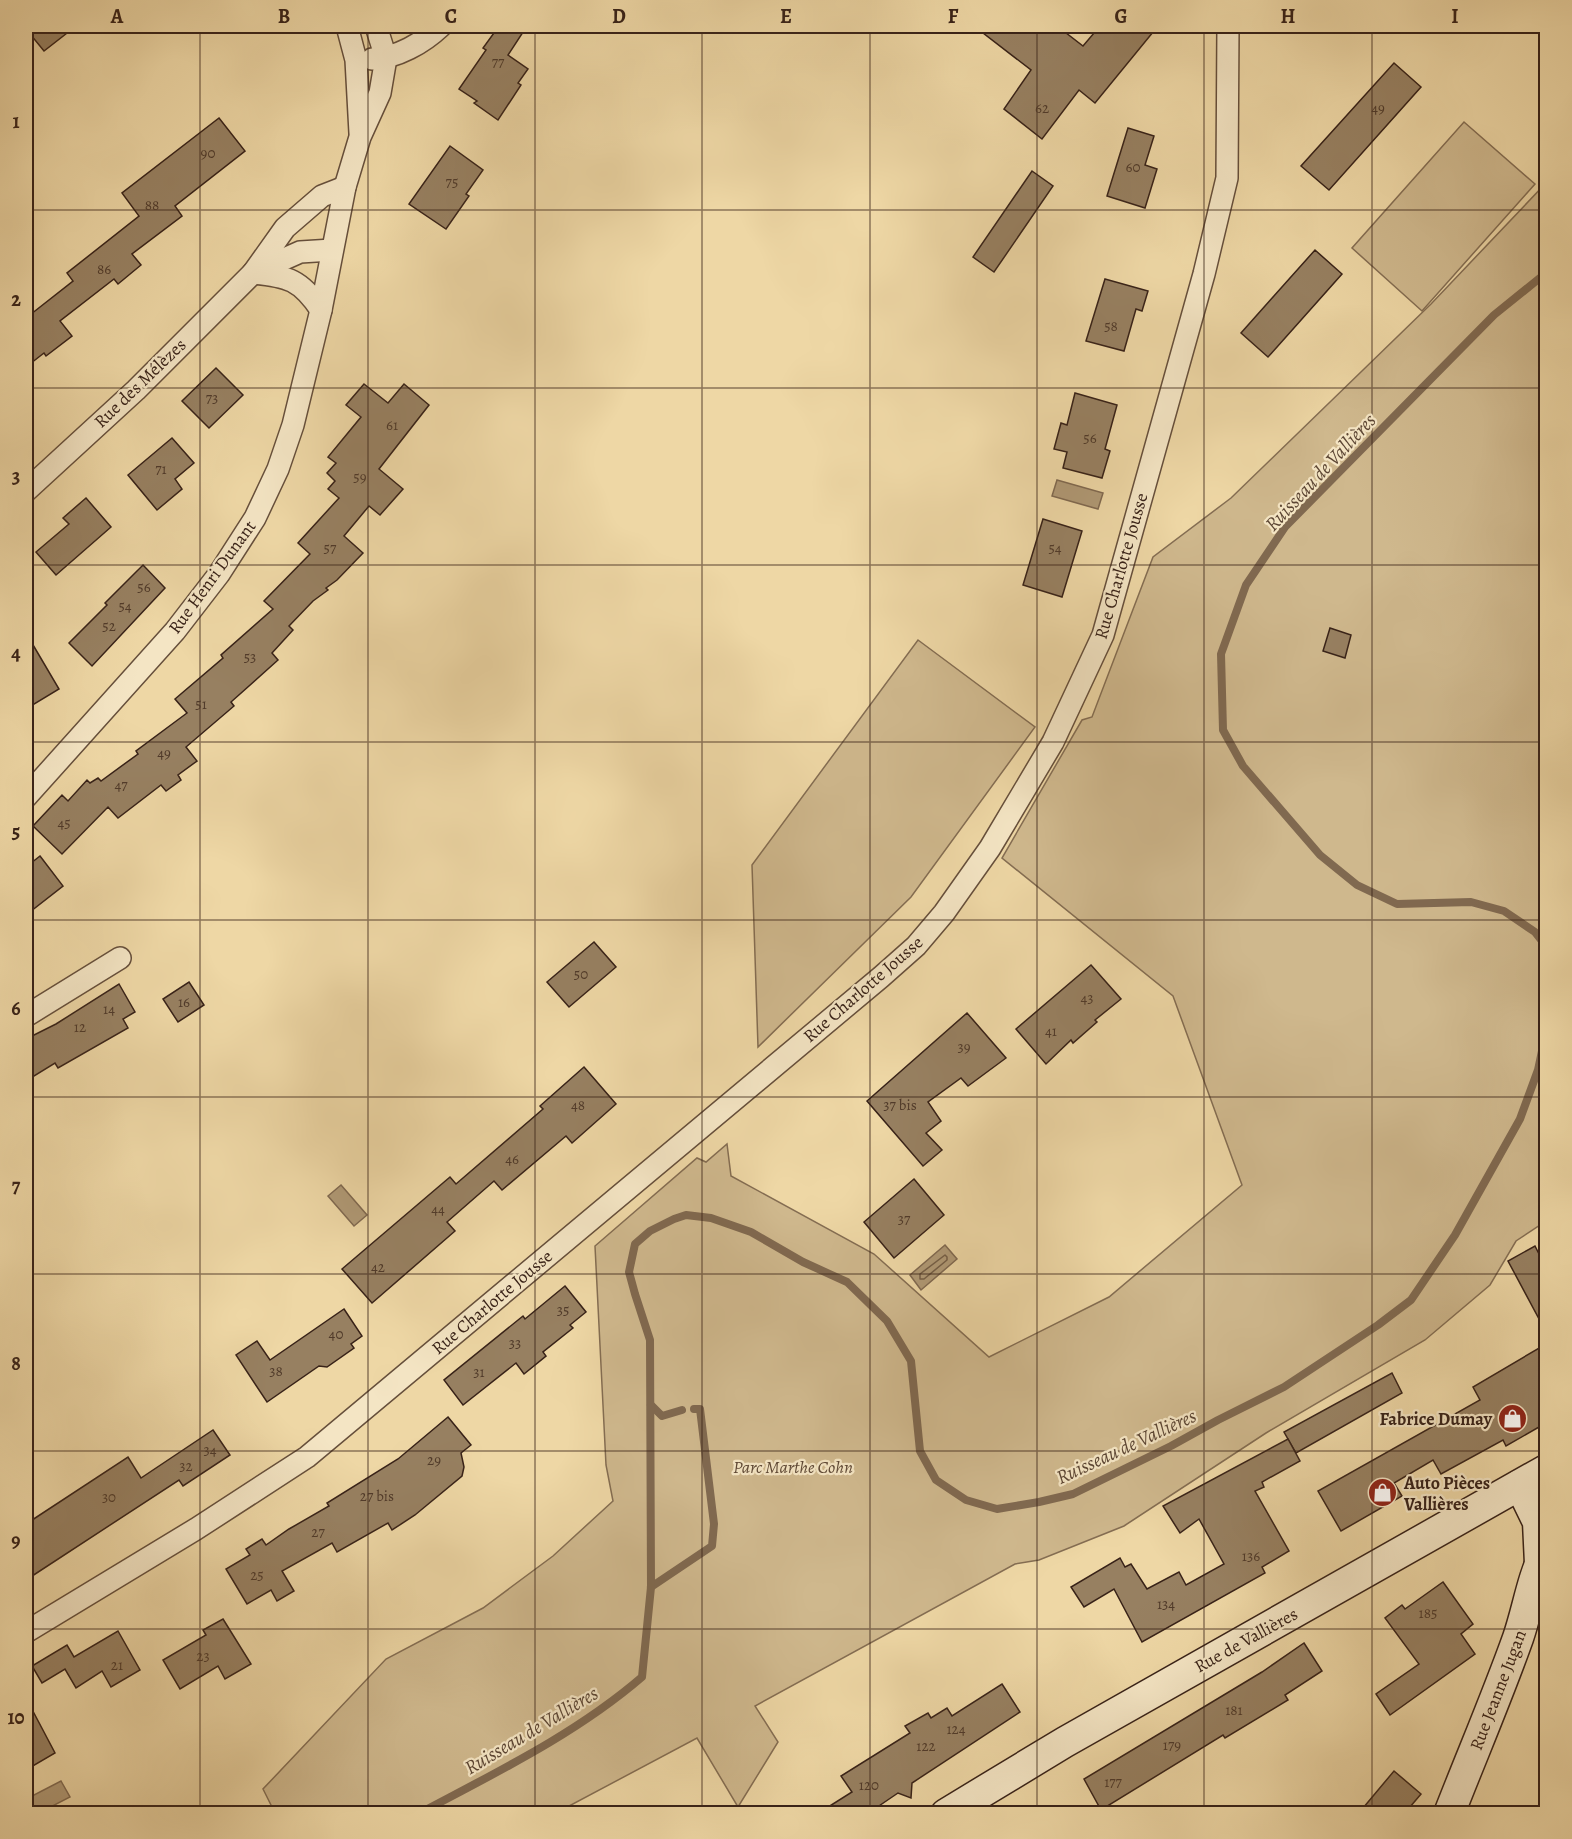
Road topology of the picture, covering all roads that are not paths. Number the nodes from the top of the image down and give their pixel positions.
1 (379, 26) edge
2 (441, 26) edge
3 (1228, 26) edge
4 (349, 29) edge
5 (386, 58) junction
6 (356, 60) junction
7 (360, 137) junction
8 (345, 187) junction
9 (332, 250) junction
10 (253, 273) junction
11 (321, 310) junction
12 (26, 491) edge
13 (26, 797) edge
14 (120, 958) dead end
15 (26, 1016) edge
16 (1546, 1470) edge
17 (1520, 1485) junction
18 (1543, 1557) edge
19 (26, 1632) edge
20 (946, 1814) edge
21 (1449, 1814) edge

1 - 4 street
1 - 5 street, Rue Henri Dunant
2 - 5 street
3 - 19 street, Rue Charlotte Jousse
4 - 6 street, Rue Henri Dunant
5 - 6 street
5 - 7 street, Rue Henri Dunant
6 - 7 street, Rue Henri Dunant
7 - 8 street, Rue Henri Dunant
8 - 9 street, Rue Henri Dunant
8 - 10 street, Rue des Mélèzes
9 - 10 street, Rue des Mélèzes
9 - 11 street, Rue Henri Dunant
10 - 11 street
10 - 12 street, Rue des Mélèzes
11 - 13 street, Rue Henri Dunant
14 - 15 street
16 - 17 main road, Rue de Vallières
17 - 18 main road, Rue Jeanne Jugan
17 - 20 main road, Rue de Vallières
18 - 21 main road, Rue Jeanne Jugan

